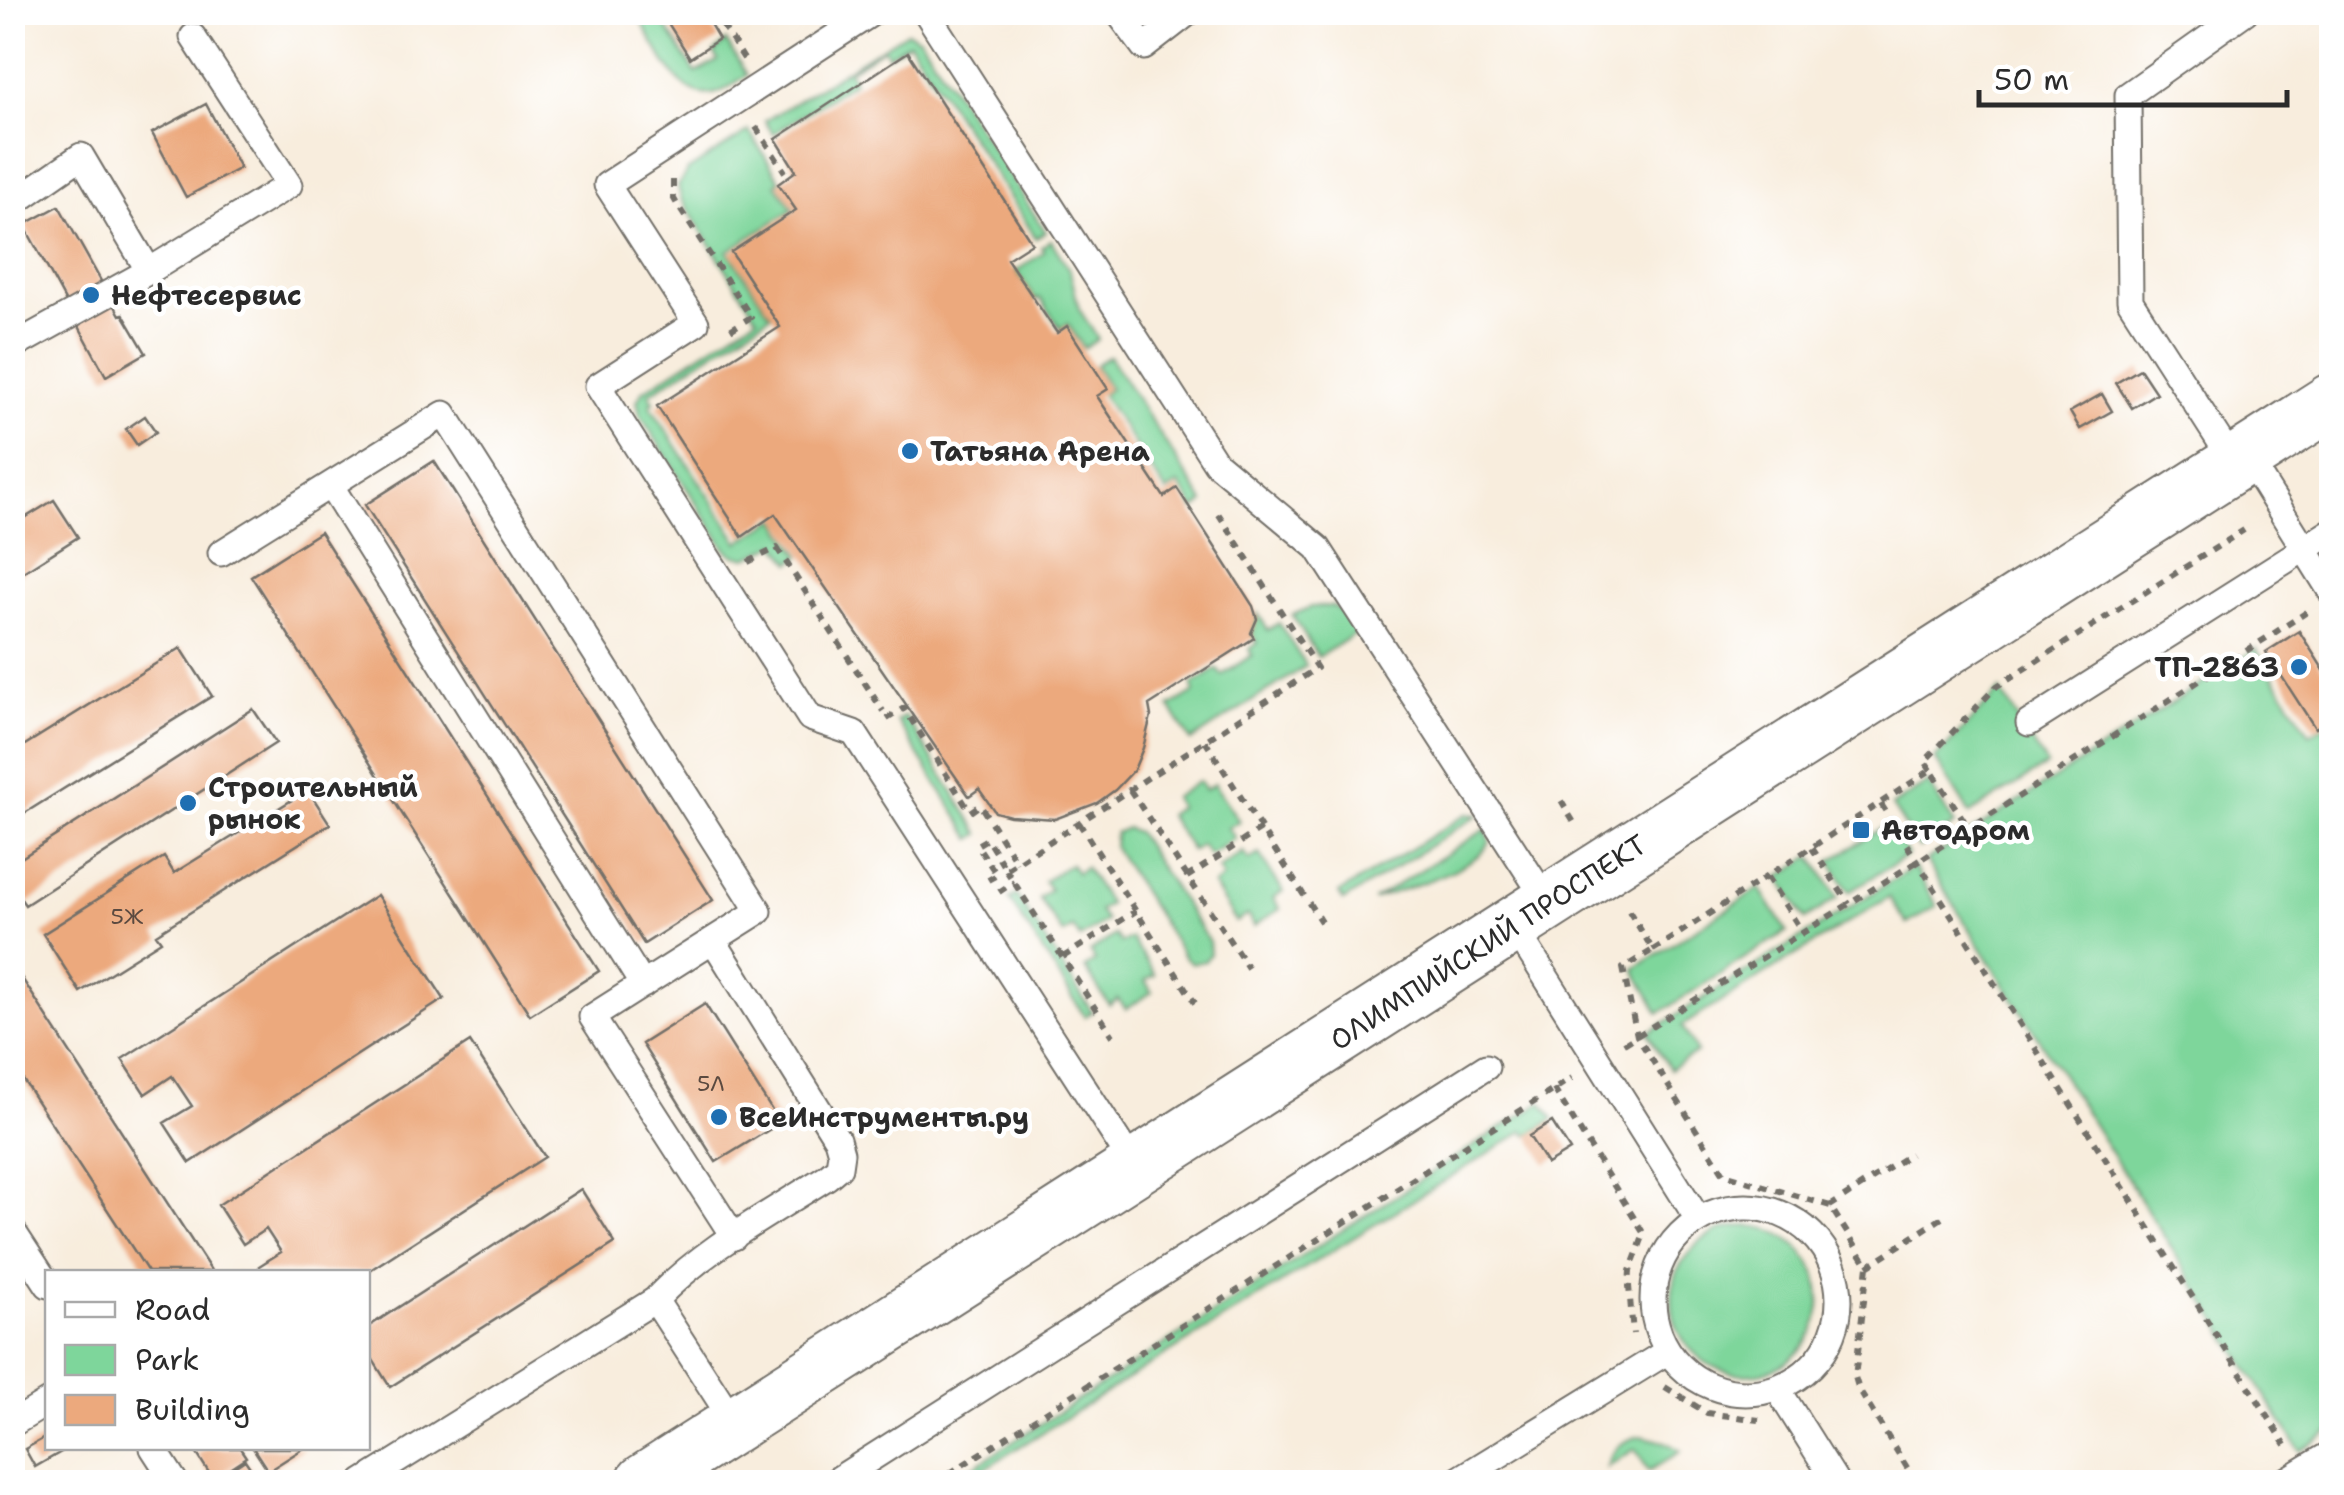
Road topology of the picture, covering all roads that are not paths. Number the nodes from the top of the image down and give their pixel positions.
1 (872, 12) edge
2 (926, 12) edge
3 (1118, 12) edge
4 (1189, 12) edge
5 (2228, 17) edge
6 (193, 37) dead end
7 (12, 204) edge
8 (148, 272) junction
9 (12, 347) edge
10 (2332, 401) edge
11 (2240, 459) junction
12 (330, 485) junction
13 (2332, 531) edge
14 (2304, 549) junction
15 (221, 553) dead end
16 (2323, 600) edge
17 (2029, 723) dead end
18 (1530, 914) junction
19 (713, 940) junction
20 (643, 985) junction
21 (1486, 1067) dead end
22 (1136, 1168) junction
23 (1698, 1220) junction
24 (12, 1230) edge
25 (734, 1237) junction
26 (45, 1280) edge
27 (654, 1300) junction
28 (1659, 1357) junction
29 (1777, 1388) junction
30 (45, 1404) edge
31 (12, 1424) edge
32 (736, 1424) junction
33 (153, 1450) edge
34 (2332, 1453) edge
35 (2293, 1477) edge
36 (175, 1482) edge
37 (362, 1482) edge
38 (644, 1482) edge
39 (834, 1482) edge
40 (1454, 1482) edge
41 (1836, 1482) edge

1 - 22 lane
2 - 18 lane
3 - 4 lane
5 - 11 lane
6 - 8 lane
7 - 8 lane
8 - 9 lane
10 - 11 street, ОЛИМПИЙСКИЙ ПРОСПЕКТ
11 - 14 lane
11 - 18 street, ОЛИМПИЙСКИЙ ПРОСПЕКТ
12 - 15 lane
12 - 19 lane
12 - 20 lane
13 - 14 lane
14 - 16 lane
14 - 17 lane
18 - 22 street, ОЛИМПИЙСКИЙ ПРОСПЕКТ
18 - 23 lane
19 - 20 lane
19 - 25 lane
20 - 25 lane
21 - 39 lane
22 - 32 street, ОЛИМПИЙСКИЙ ПРОСПЕКТ
23 - 28 lane
23 - 29 lane
24 - 26 lane
25 - 27 lane
27 - 32 lane
27 - 37 lane
28 - 29 lane
28 - 40 lane
29 - 41 lane
30 - 31 lane
32 - 38 street, ОЛИМПИЙСКИЙ ПРОСПЕКТ
33 - 36 lane
34 - 35 lane

